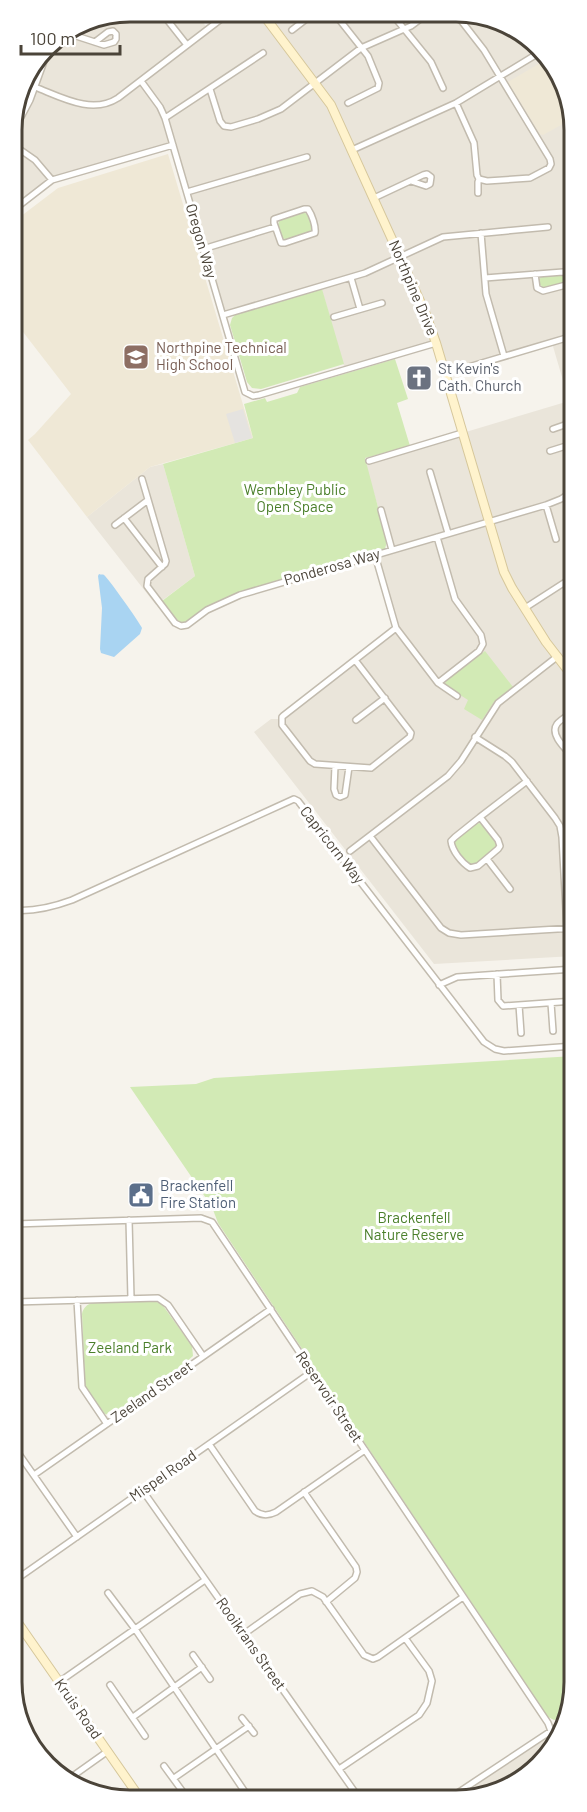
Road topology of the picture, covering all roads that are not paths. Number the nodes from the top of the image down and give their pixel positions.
1 (169, 22) edge
2 (217, 22) edge
3 (269, 22) edge
4 (302, 22) edge
5 (341, 22) edge
6 (398, 22) edge
7 (416, 22) edge
8 (462, 22) edge
9 (403, 29) junction
10 (292, 30) dead end
11 (78, 37) edge
12 (95, 42) dead end
13 (187, 45) junction
14 (361, 48) junction
15 (263, 53) dead end
16 (534, 56) edge
17 (40, 72) edge
18 (500, 77) junction
19 (141, 81) junction
20 (316, 82) junction
21 (35, 87) junction
22 (443, 88) dead end
23 (210, 89) junction
24 (348, 103) dead end
25 (456, 103) junction
26 (25, 111) edge
27 (165, 118) junction
28 (172, 145) junction
29 (352, 150) junction
30 (23, 151) edge
31 (307, 157) dead end
32 (479, 179) junction
33 (52, 180) junction
34 (411, 181) dead end
35 (187, 192) junction
36 (478, 193) dead end
37 (374, 198) junction
38 (23, 203) edge
39 (275, 227) junction
40 (548, 227) dead end
41 (481, 232) junction
42 (203, 249) junction
43 (400, 257) junction
44 (564, 272) edge
45 (535, 274) junction
46 (351, 278) junction
47 (485, 278) junction
48 (564, 286) edge
49 (382, 303) dead end
50 (360, 309) junction
51 (223, 315) junction
52 (334, 317) dead end
53 (564, 340) edge
54 (436, 343) junction
55 (504, 357) junction
56 (445, 374) junction
57 (564, 425) edge
58 (553, 429) dead end
59 (462, 433) junction
60 (564, 447) edge
61 (550, 451) dead end
62 (369, 461) dead end
63 (430, 472) dead end
64 (142, 479) dead end
65 (564, 497) edge
66 (148, 500) junction
67 (546, 505) junction
68 (381, 510) dead end
69 (124, 518) junction
70 (488, 522) junction
71 (115, 525) dead end
72 (448, 533) junction
73 (437, 537) junction
74 (556, 539) dead end
75 (392, 550) junction
76 (375, 555) junction
77 (162, 567) junction
78 (564, 583) edge
79 (525, 608) junction
80 (396, 628) junction
81 (558, 656) junction
82 (355, 660) junction
83 (564, 664) edge
84 (438, 683) junction
85 (457, 696) dead end
86 (385, 698) junction
87 (564, 719) edge
88 (356, 720) dead end
89 (475, 737) junction
90 (564, 746) edge
91 (335, 766) junction
92 (349, 767) junction
93 (527, 781) junction
94 (480, 817) junction
95 (370, 836) junction
96 (350, 851) dead end
97 (487, 859) junction
98 (564, 860) edge
99 (510, 889) dead end
100 (22, 910) edge
101 (564, 928) edge
102 (564, 970) edge
103 (497, 974) junction
104 (439, 985) junction
105 (564, 1002) edge
106 (551, 1003) junction
107 (519, 1005) junction
108 (553, 1031) dead end
109 (521, 1033) dead end
110 (564, 1047) edge
111 (129, 1220) junction
112 (22, 1224) edge
113 (131, 1298) junction
114 (77, 1300) junction
115 (22, 1302) edge
116 (271, 1309) junction
117 (203, 1356) junction
118 (313, 1371) junction
119 (107, 1424) junction
120 (209, 1444) junction
121 (365, 1450) junction
122 (22, 1458) edge
123 (34, 1475) junction
124 (143, 1491) junction
125 (304, 1492) junction
126 (77, 1537) junction
127 (22, 1575) edge
128 (205, 1580) junction
129 (108, 1593) dead end
130 (464, 1597) junction
131 (326, 1602) junction
132 (22, 1628) edge
133 (135, 1629) junction
134 (244, 1634) junction
135 (405, 1638) junction
136 (192, 1655) dead end
137 (202, 1668) junction
138 (210, 1679) dead end
139 (59, 1682) junction
140 (110, 1685) dead end
141 (174, 1686) junction
142 (133, 1717) junction
143 (242, 1718) dead end
144 (249, 1726) junction
145 (553, 1729) edge
146 (550, 1731) junction
147 (254, 1733) dead end
148 (145, 1736) dead end
149 (217, 1749) junction
150 (108, 1751) junction
151 (164, 1766) dead end
152 (339, 1769) junction
153 (76, 1774) edge
154 (174, 1778) junction
155 (135, 1790) edge
156 (182, 1790) edge
157 (244, 1790) edge
158 (353, 1790) edge
159 (463, 1790) edge

1 - 13 street
2 - 13 street
3 - 20 street, Northpine Drive
4 - 10 street
5 - 14 street
6 - 9 street
7 - 9 street
8 - 18 street
9 - 14 street
9 - 22 street
11 - 12 street
13 - 19 street
14 - 20 street
14 - 24 street
15 - 23 street
16 - 18 street
17 - 21 street
18 - 25 street
18 - 32 street
19 - 21 street
19 - 27 street, Oregon Way
20 - 23 street
20 - 29 street, Northpine Drive
21 - 26 street
23 - 27 street
25 - 29 street
25 - 32 street
27 - 28 street, Oregon Way
28 - 33 street
28 - 35 street, Oregon Way
29 - 37 street, Northpine Drive
30 - 33 street
31 - 35 street
32 - 36 street
33 - 38 street
34 - 37 street
35 - 42 street, Oregon Way
37 - 43 street, Northpine Drive
39 - 39 street
39 - 42 street
40 - 41 street
41 - 43 street
41 - 47 street
42 - 51 street, Oregon Way
43 - 46 street
43 - 54 street, Northpine Drive
44 - 45 street
45 - 47 street
45 - 48 street
46 - 50 street
46 - 51 street
47 - 55 street
49 - 50 street
50 - 52 street
51 - 54 street, Oregon Way
53 - 55 street
54 - 56 street, Northpine Drive
55 - 56 street
56 - 59 street, Northpine Drive
57 - 58 street
59 - 62 street
59 - 70 street, Northpine Drive
60 - 61 street
63 - 72 street
64 - 66 street
65 - 67 street, Ponderosa Way
66 - 69 street
66 - 77 street
67 - 70 street, Ponderosa Way
67 - 74 street
68 - 75 street
69 - 71 street
69 - 77 street
70 - 72 street, Ponderosa Way
70 - 79 street, Northpine Drive
72 - 73 street, Ponderosa Way
73 - 75 street, Ponderosa Way
73 - 84 street
75 - 76 street, Ponderosa Way
76 - 77 street, Ponderosa Way
76 - 80 street
78 - 79 street
79 - 81 street, Northpine Drive
80 - 82 street
80 - 84 street
81 - 83 street, Northpine Drive
81 - 89 street
82 - 86 street
82 - 91 street
84 - 85 street
86 - 88 street
86 - 92 street
87 - 90 street
89 - 93 street
89 - 95 street
91 - 92 street
91 - 92 street
93 - 94 street
93 - 98 street
94 - 97 street
94 - 97 street
95 - 96 street
95 - 101 street
97 - 99 street
100 - 104 street, Capricorn Way
102 - 103 street
103 - 104 street
103 - 107 street
104 - 110 street, Capricorn Way
105 - 106 street
106 - 107 street
106 - 108 street
107 - 109 street
111 - 112 street, Reservoir Street
111 - 113 street
111 - 116 street, Reservoir Street
113 - 114 street
113 - 117 street
114 - 115 street
114 - 119 street
116 - 117 street, Zeeland Street
116 - 118 street, Reservoir Street
117 - 119 street, Zeeland Street
118 - 120 street, Mispel Road
118 - 121 street, Reservoir Street
119 - 123 street, Zeeland Street
120 - 124 street, Mispel Road
120 - 125 street
121 - 125 street
121 - 130 street, Reservoir Street
122 - 123 street
123 - 126 street
124 - 126 street, Mispel Road
124 - 128 street, Rooikrans Street
125 - 131 street
126 - 127 street, Mispel Road
128 - 133 street
128 - 134 street, Rooikrans Street
129 - 133 street
130 - 135 street
130 - 146 street, Reservoir Street
131 - 134 street
131 - 135 street
132 - 139 street, Kruis Road
133 - 139 street
133 - 141 street
134 - 152 street, Rooikrans Street
135 - 152 street
136 - 137 street
137 - 138 street
137 - 141 street
139 - 150 street, Kruis Road
140 - 142 street
141 - 142 street
141 - 149 street
142 - 148 street
143 - 144 street
144 - 147 street
144 - 149 street
145 - 146 street
146 - 159 street
149 - 154 street
149 - 157 street
150 - 153 street
150 - 155 street, Kruis Road
151 - 154 street
152 - 158 street, Rooikrans Street
154 - 156 street

